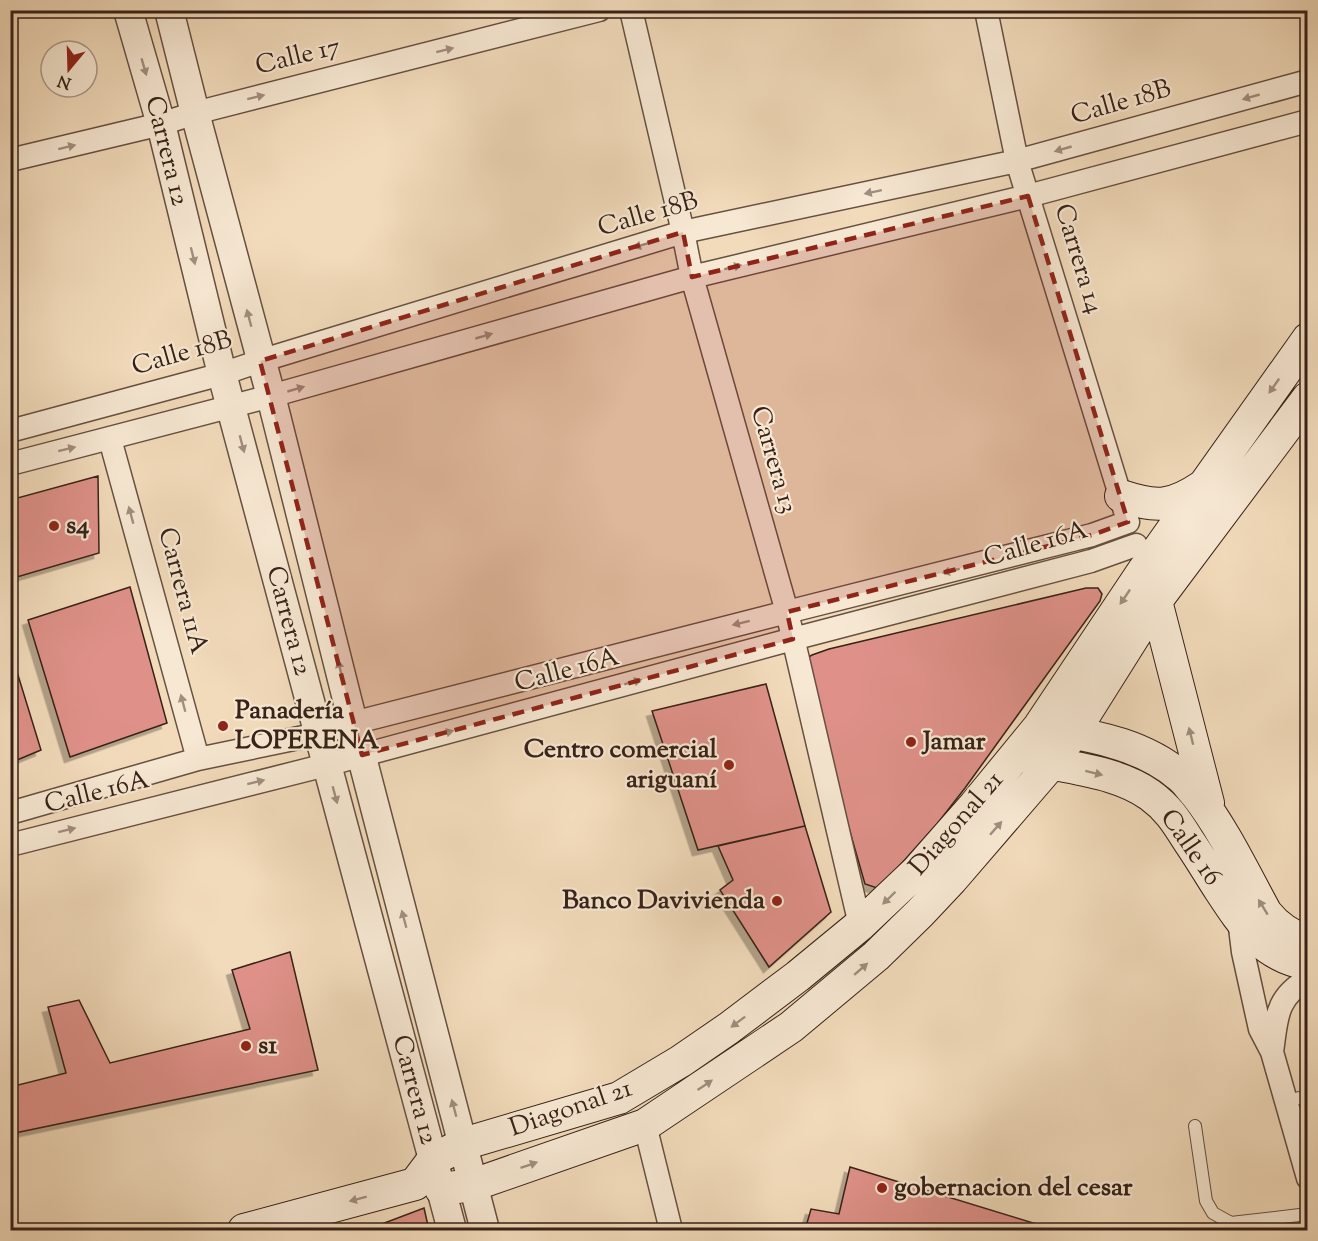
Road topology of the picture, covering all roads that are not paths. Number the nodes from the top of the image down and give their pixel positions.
1 (128, 10) edge
2 (169, 10) edge
3 (599, 10) edge
4 (630, 10) edge
5 (986, 10) edge
6 (1308, 81) edge
7 (195, 113) junction
8 (1308, 121) edge
9 (161, 124) junction
10 (10, 160) edge
11 (1017, 162) junction
12 (1028, 196) junction
13 (683, 232) junction
14 (692, 277) junction
15 (1308, 339) edge
16 (260, 361) junction
17 (222, 374) junction
18 (271, 396) junction
19 (1308, 398) edge
20 (231, 406) junction
21 (10, 430) edge
22 (110, 439) junction
23 (10, 464) edge
24 (1204, 485) junction
25 (1125, 509) junction
26 (1140, 558) junction
27 (1156, 601) junction
28 (787, 612) junction
29 (793, 639) junction
30 (353, 723) junction
31 (1039, 727) junction
32 (1073, 733) junction
33 (318, 734) junction
34 (362, 755) junction
35 (1017, 756) junction
36 (198, 759) junction
37 (1051, 764) junction
38 (326, 765) junction
39 (10, 813) edge
40 (1211, 813) junction
41 (10, 844) edge
42 (1239, 919) junction
43 (861, 925) junction
44 (1308, 942) edge
45 (1308, 964) edge
46 (1308, 979) edge
47 (1272, 1052) junction
48 (1297, 1099) edge
49 (645, 1125) junction
50 (1195, 1126) dead end
51 (463, 1144) junction
52 (429, 1178) junction
53 (1308, 1178) edge
54 (473, 1185) junction
55 (1308, 1214) edge
56 (244, 1230) edge
57 (452, 1230) edge
58 (485, 1230) edge
59 (671, 1230) edge

1 -> 9 street, Carrera 12
2 - 7 street, Carrera 12
7 -> 3 street, Calle 17
4 - 13 street, Carrera 13
5 - 11 street, Carrera 14
6 -> 11 street, Calle 18B
7 - 9 street, Calle 17
16 -> 7 street, Carrera 12
8 - 12 street
10 -> 9 street, Calle 17
9 -> 17 street, Carrera 12
11 - 12 street, Carrera 14
11 -> 13 street, Calle 18B
14 -> 12 street
12 - 25 street, Carrera 14
13 - 14 street, Carrera 13
13 -> 16 street, Calle 18B
18 -> 14 street
14 - 28 street, Carrera 13
15 -> 24 main road, Diagonal 21
16 - 17 street, Calle 18B
16 - 18 street, Carrera 12
17 - 20 street, Carrera 12
17 - 21 street, Calle 18B
18 - 20 street
30 -> 18 street, Carrera 12
19 - 27 main road, Diagonal 21
20 - 22 street
20 -> 33 street, Carrera 12
23 -> 22 street
36 -> 22 street, Carrera 11A
24 - 25 main road
24 - 26 main road, Diagonal 21
25 - 26 street, Carrera 14
25 -> 28 street, Calle 16A
26 - 29 street, Calle 16A
26 -> 31 main road, Diagonal 21
27 - 32 main road, Diagonal 21
40 -> 27 main road
28 - 29 street, Carrera 13
28 -> 30 street, Calle 16A
34 -> 29 street, Calle 16A
29 - 43 street, Carrera 13
30 - 33 street, Calle 16A
30 - 34 street, Carrera 12
31 - 32 main road, Calle 16
31 - 35 main road, Diagonal 21
32 - 37 main road, Diagonal 21
32 - 40 main road, Calle 16
33 - 36 street, Calle 16A
33 - 38 street, Carrera 12
34 - 38 street, Calle 16A
51 -> 34 street, Carrera 12
35 - 37 main road, Calle 16
35 -> 43 main road, Diagonal 21
36 - 39 street, Calle 16A
37 -> 42 main road, Calle 16
49 -> 37 main road, Diagonal 21
41 -> 38 street, Calle 16A
38 -> 52 street, Carrera 12
44 -> 40 main road, Calle 16
42 - 45 main road, Calle 16
42 - 47 street
43 -> 51 main road, Diagonal 21
46 - 47 street
47 - 48 street
48 - 53 street
54 -> 49 main road, Diagonal 21
49 - 59 street
50 - 55 lane
51 - 52 main road, Diagonal 21
51 - 54 street, Carrera 12
52 - 54 main road, Diagonal 21
52 -> 56 main road
52 - 57 street, Carrera 12
54 - 58 street, Carrera 12

